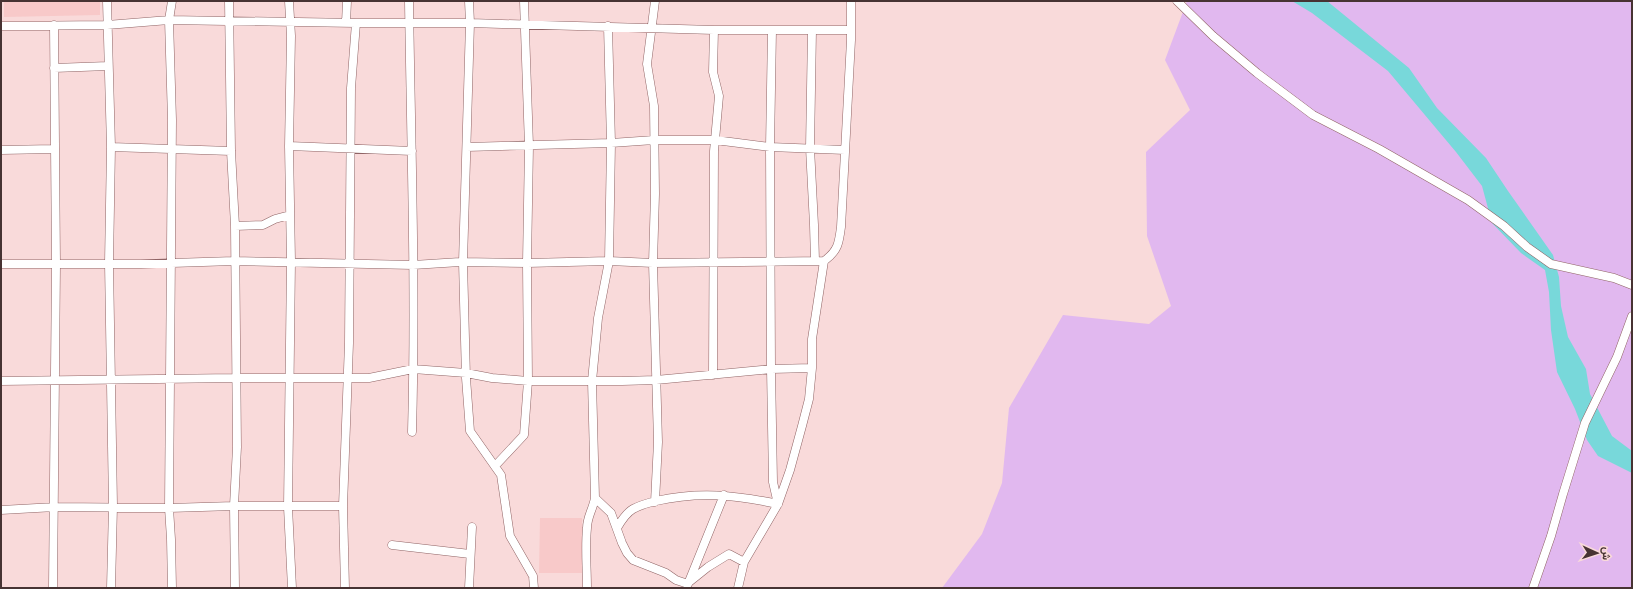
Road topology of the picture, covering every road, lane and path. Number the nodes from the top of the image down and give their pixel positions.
1 (107, 1) edge
2 (172, 1) edge
3 (229, 1) edge
4 (289, 1) edge
5 (347, 1) edge
6 (409, 1) edge
7 (469, 1) edge
8 (524, 1) edge
9 (655, 1) edge
10 (851, 1) edge
11 (1177, 1) edge
12 (169, 20) junction
13 (230, 22) junction
14 (289, 22) junction
15 (346, 23) junction
16 (410, 23) junction
17 (470, 23) junction
18 (356, 24) junction
19 (524, 24) junction
20 (54, 25) junction
21 (107, 25) junction
22 (1, 26) edge
23 (608, 26) junction
24 (651, 28) junction
25 (714, 30) junction
26 (772, 30) junction
27 (812, 30) junction
28 (851, 30) junction
29 (108, 66) junction
30 (54, 68) junction
31 (654, 140) junction
32 (715, 140) junction
33 (611, 143) junction
34 (289, 146) junction
35 (529, 146) junction
36 (111, 147) junction
37 (467, 147) junction
38 (770, 147) junction
39 (54, 148) junction
40 (810, 148) junction
41 (351, 149) junction
42 (1, 150) edge
43 (172, 150) junction
44 (845, 150) junction
45 (230, 151) junction
46 (412, 151) junction
47 (290, 215) junction
48 (235, 226) junction
49 (234, 261) junction
50 (609, 261) junction
51 (815, 261) junction
52 (824, 261) junction
53 (291, 262) junction
54 (463, 262) junction
55 (714, 262) junction
56 (772, 262) junction
57 (109, 263) junction
58 (170, 263) junction
59 (527, 263) junction
60 (653, 263) junction
61 (1, 264) edge
62 (56, 264) junction
63 (350, 264) junction
64 (413, 265) junction
65 (1632, 285) edge
66 (1632, 316) edge
67 (812, 368) junction
68 (414, 369) junction
69 (771, 369) junction
70 (466, 373) junction
71 (713, 375) junction
72 (236, 378) junction
73 (348, 378) junction
74 (56, 379) junction
75 (171, 379) junction
76 (288, 379) junction
77 (110, 380) junction
78 (656, 380) junction
79 (1, 381) edge
80 (528, 381) junction
81 (592, 381) junction
82 (412, 432) dead end
83 (494, 466) junction
84 (724, 495) junction
85 (595, 498) junction
86 (655, 502) junction
87 (778, 504) junction
88 (112, 506) junction
89 (234, 506) junction
90 (343, 506) junction
91 (55, 507) junction
92 (288, 507) junction
93 (169, 508) junction
94 (1, 510) edge
95 (472, 527) dead end
96 (617, 528) junction
97 (392, 545) dead end
98 (470, 554) junction
99 (744, 562) junction
100 (688, 584) junction
101 (53, 588) edge
102 (111, 588) edge
103 (172, 588) edge
104 (235, 588) edge
105 (292, 588) edge
106 (345, 588) edge
107 (469, 588) edge
108 (534, 588) edge
109 (587, 588) edge
110 (738, 588) edge
111 (1534, 588) edge

1 - 21 street
2 - 12 street
3 - 13 street
4 - 14 street
5 - 15 street
6 - 16 street
7 - 17 street
8 - 19 street
9 - 24 street
10 - 28 street
11 - 65 street
12 - 13 street
12 - 21 street
12 - 43 street
13 - 14 street
13 - 45 street
14 - 15 street
14 - 34 street
15 - 18 street
16 - 17 street
16 - 18 street
16 - 46 street
17 - 19 street
17 - 37 street
18 - 41 street
19 - 23 street
19 - 35 street
20 - 21 street
20 - 22 street
20 - 30 street
21 - 29 street
23 - 24 street
23 - 33 street
24 - 25 street
24 - 31 street
25 - 26 street
25 - 32 street
26 - 27 street
26 - 38 street
27 - 28 street
27 - 40 street
28 - 44 street
29 - 30 street
29 - 36 street
30 - 39 street
31 - 32 street
31 - 33 street
31 - 60 street
32 - 38 street
32 - 55 street
33 - 35 street
33 - 50 street
34 - 41 street
34 - 47 street
35 - 37 street
35 - 59 street
36 - 43 street
36 - 57 street
37 - 54 street
38 - 40 street
38 - 56 street
39 - 42 street
39 - 62 street
40 - 44 street
40 - 51 street
41 - 46 street
41 - 63 street
43 - 45 street
43 - 58 street
44 - 52 street
45 - 48 street
46 - 64 street
47 - 48 street
47 - 53 street
48 - 49 street
49 - 53 street
49 - 58 street
49 - 72 street
50 - 59 street
50 - 60 street
50 - 81 street
51 - 52 street
51 - 56 street
52 - 67 street
53 - 63 street
53 - 76 street
54 - 59 street
54 - 64 street
54 - 70 street
55 - 56 street
55 - 60 street
55 - 71 street
56 - 69 street
57 - 58 street
57 - 62 street
57 - 77 street
58 - 75 street
59 - 80 street
60 - 78 street
61 - 62 street
62 - 74 street
63 - 64 street
63 - 73 street
64 - 68 street
66 - 111 street
67 - 69 street
67 - 87 street
68 - 70 street
68 - 73 street
68 - 82 street
69 - 71 street
69 - 87 street
70 - 80 street
70 - 83 street
71 - 78 street
72 - 75 street
72 - 76 street
72 - 89 street
73 - 76 street
73 - 90 street
74 - 77 street
74 - 79 street
74 - 91 street
75 - 77 street
75 - 93 street
76 - 92 street
77 - 88 street
78 - 81 street
78 - 86 street
80 - 81 street
80 - 83 street
81 - 85 street
83 - 108 street
84 - 86 street
84 - 87 street
84 - 100 street
85 - 96 street
85 - 109 street
86 - 96 street
87 - 99 street
88 - 91 street
88 - 93 street
88 - 102 street
89 - 92 street
89 - 93 street
89 - 104 street
90 - 92 street
90 - 106 street
91 - 94 street
91 - 101 street
92 - 105 street
93 - 103 street
95 - 98 street
96 - 100 street
97 - 98 street
98 - 107 street
99 - 100 street
99 - 110 street

